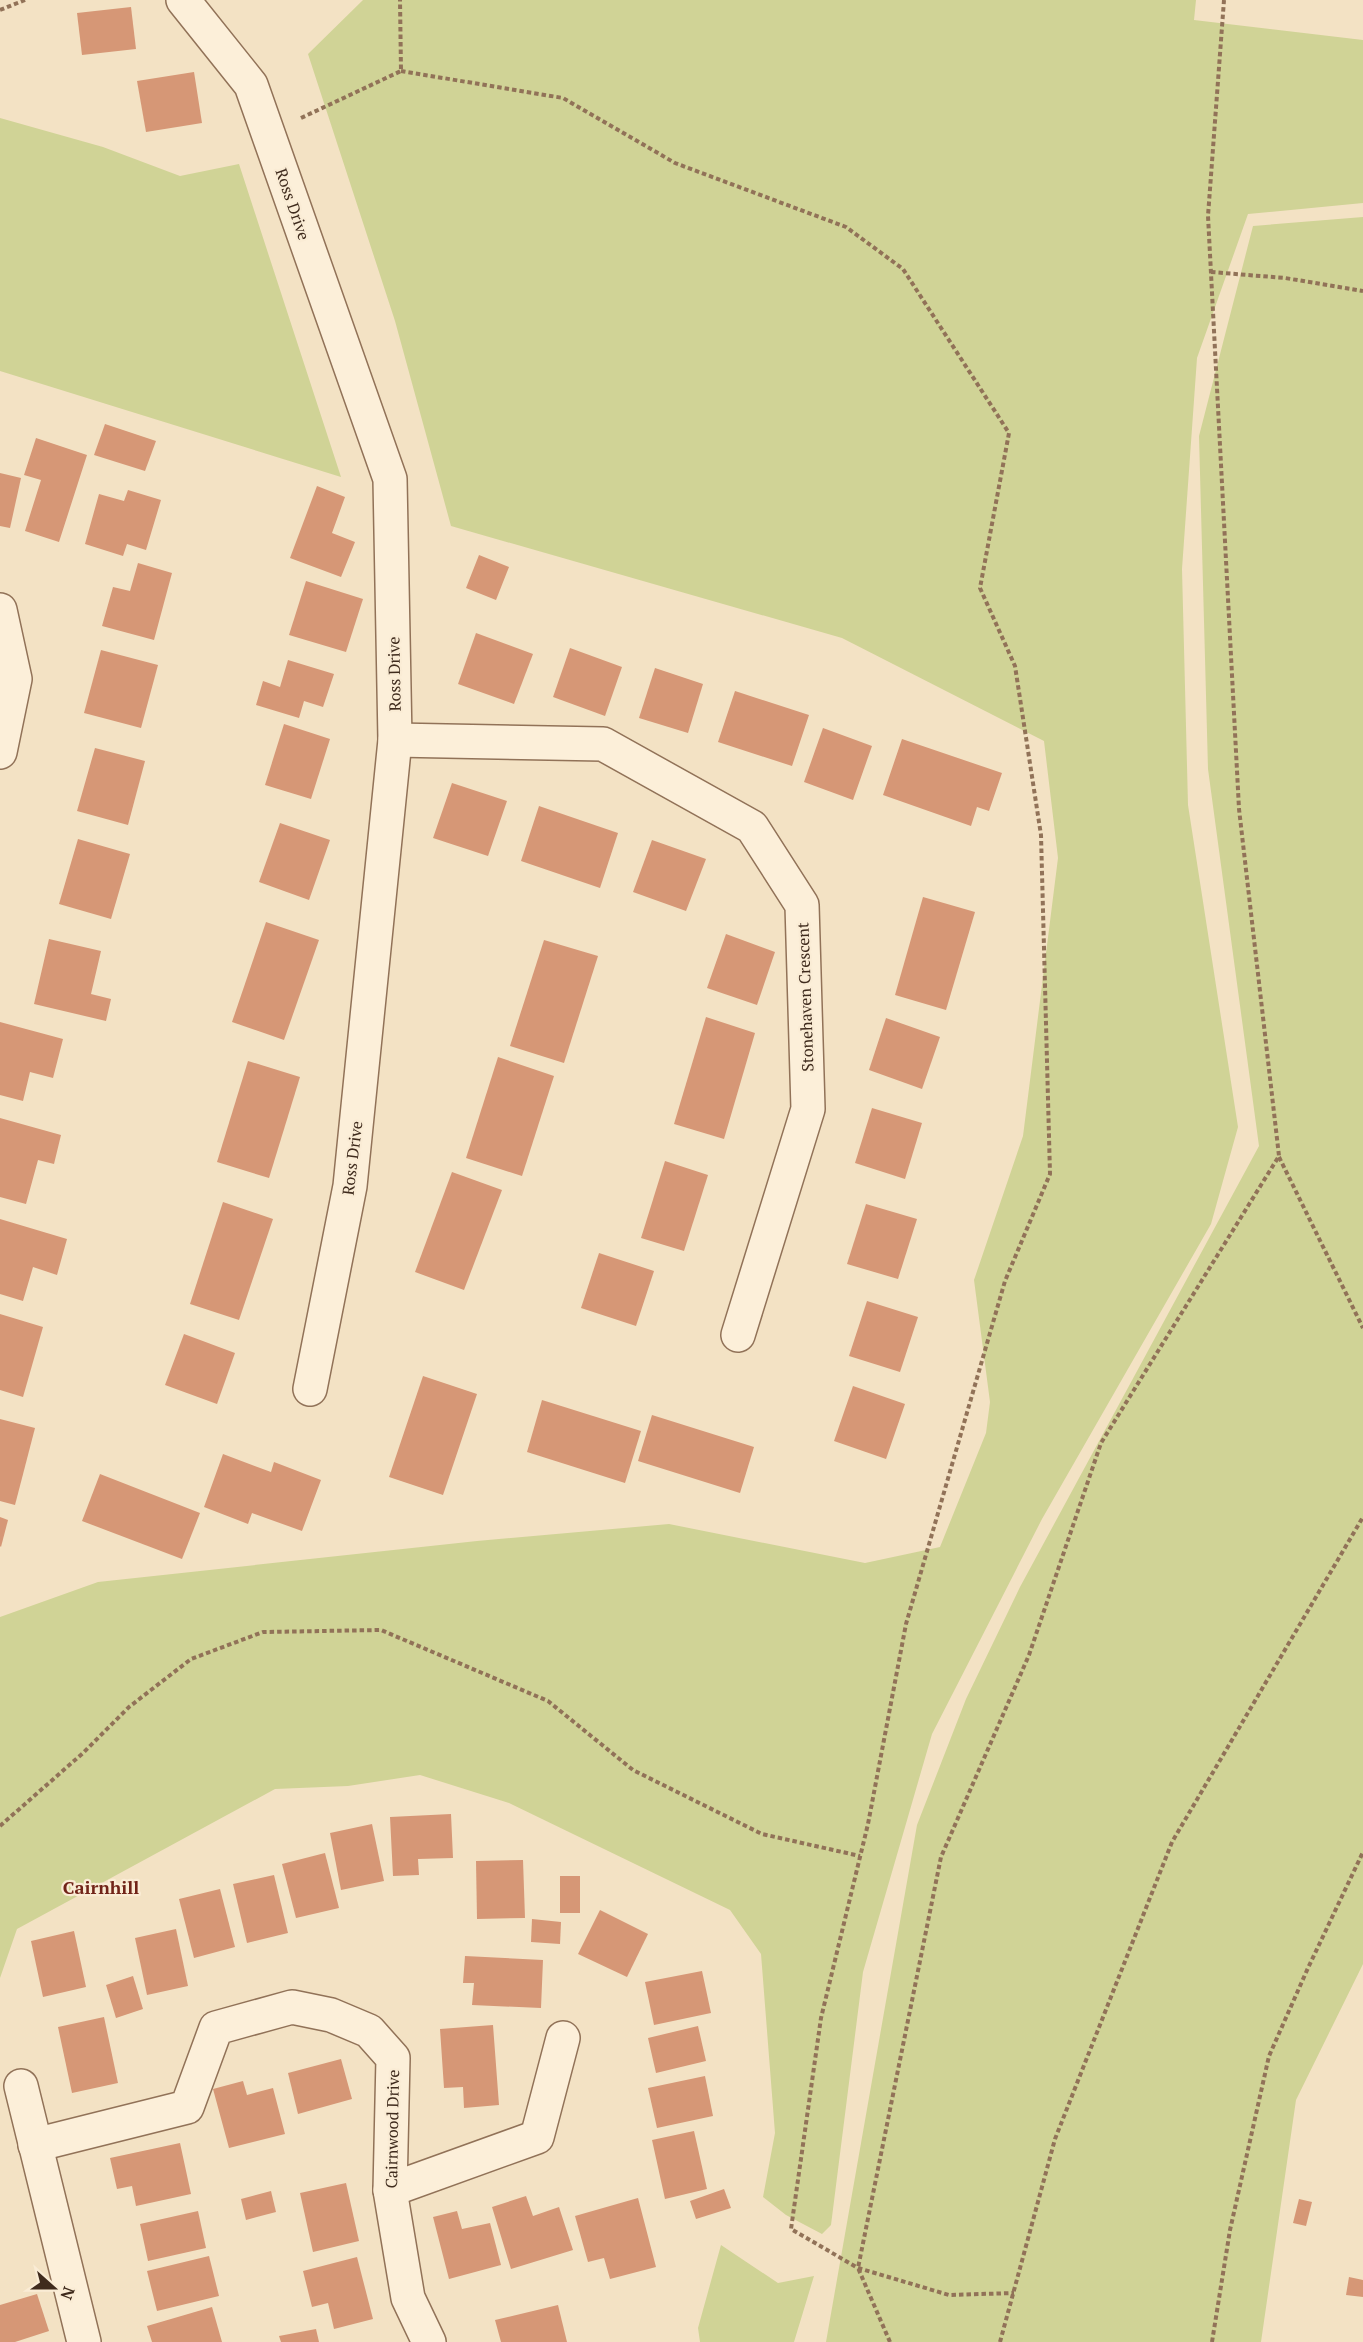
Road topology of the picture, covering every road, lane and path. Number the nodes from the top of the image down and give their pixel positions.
1 (25, 0) edge
2 (183, 0) edge
3 (400, 0) edge
4 (1224, 0) edge
5 (0, 10) edge
6 (401, 71) junction
7 (268, 133) junction
8 (1211, 272) junction
9 (1363, 291) edge
10 (0, 610) edge
11 (395, 740) junction
12 (0, 752) edge
13 (1279, 1156) junction
14 (1363, 1328) edge
15 (738, 1335) dead end
16 (310, 1389) dead end
17 (1363, 1517) edge
18 (0, 1826) edge
19 (1363, 1852) edge
20 (860, 1856) junction
21 (563, 2038) dead end
22 (21, 2086) dead end
23 (35, 2145) junction
24 (390, 2190) junction
25 (858, 2268) junction
26 (1014, 2293) junction
27 (84, 2342) edge
28 (429, 2342) edge
29 (890, 2342) edge
30 (1000, 2342) edge
31 (1212, 2342) edge

1 - 5 path
2 - 7 street, Ross Drive
3 - 6 path
4 - 8 path
6 - 7 path
6 - 20 path
7 - 11 street, Ross Drive
8 - 9 path
8 - 13 path
10 - 12 street
11 - 15 street, Stonehaven Crescent
11 - 16 street, Ross Drive
13 - 14 path
13 - 25 path
17 - 26 path
18 - 20 path
19 - 31 path
20 - 25 path
21 - 24 street
22 - 23 street
23 - 24 street, Cairnwood Drive
23 - 27 street
24 - 28 street, Cairnwood Drive
25 - 26 path
25 - 29 path
26 - 30 path

